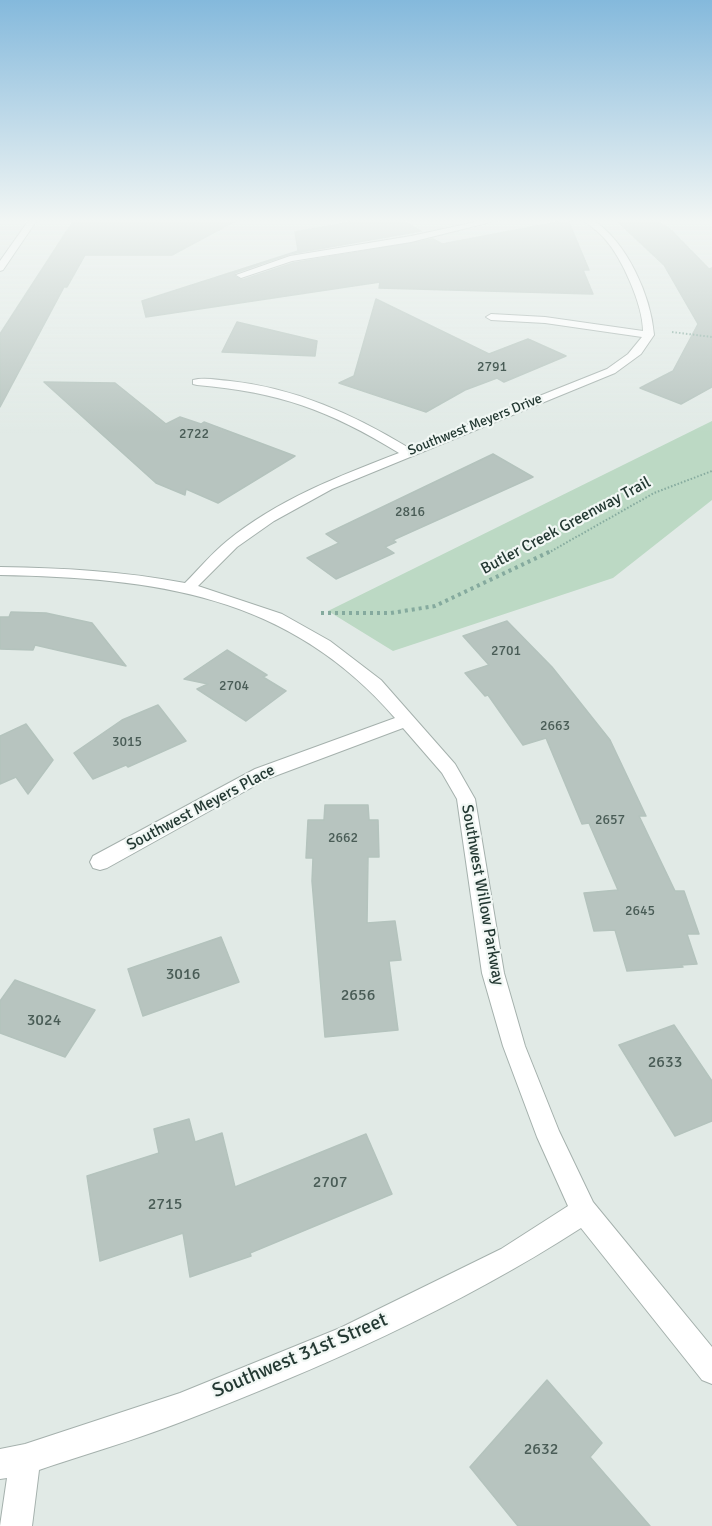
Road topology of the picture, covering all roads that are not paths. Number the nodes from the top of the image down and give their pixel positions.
1 (637, 291) edge
2 (491, 317) dead end
3 (649, 332) junction
4 (197, 382) dead end
5 (408, 453) junction
6 (0, 571) edge
7 (188, 588) junction
8 (406, 720) junction
9 (100, 862) dead end
10 (584, 1211) junction
11 (712, 1370) edge
12 (13, 1461) edge
13 (16, 1526) edge

1 - 3 street
2 - 3 street
3 - 5 street, Southwest Meyers Drive
4 - 5 street
5 - 7 street, Southwest Meyers Drive
6 - 7 street, Southwest Willow Parkway
7 - 8 street, Southwest Willow Parkway
8 - 9 street, Southwest Meyers Place
8 - 10 street, Southwest Willow Parkway
10 - 11 street, Southwest Willow Parkway
10 - 12 street, Southwest 31st Street
12 - 13 street

